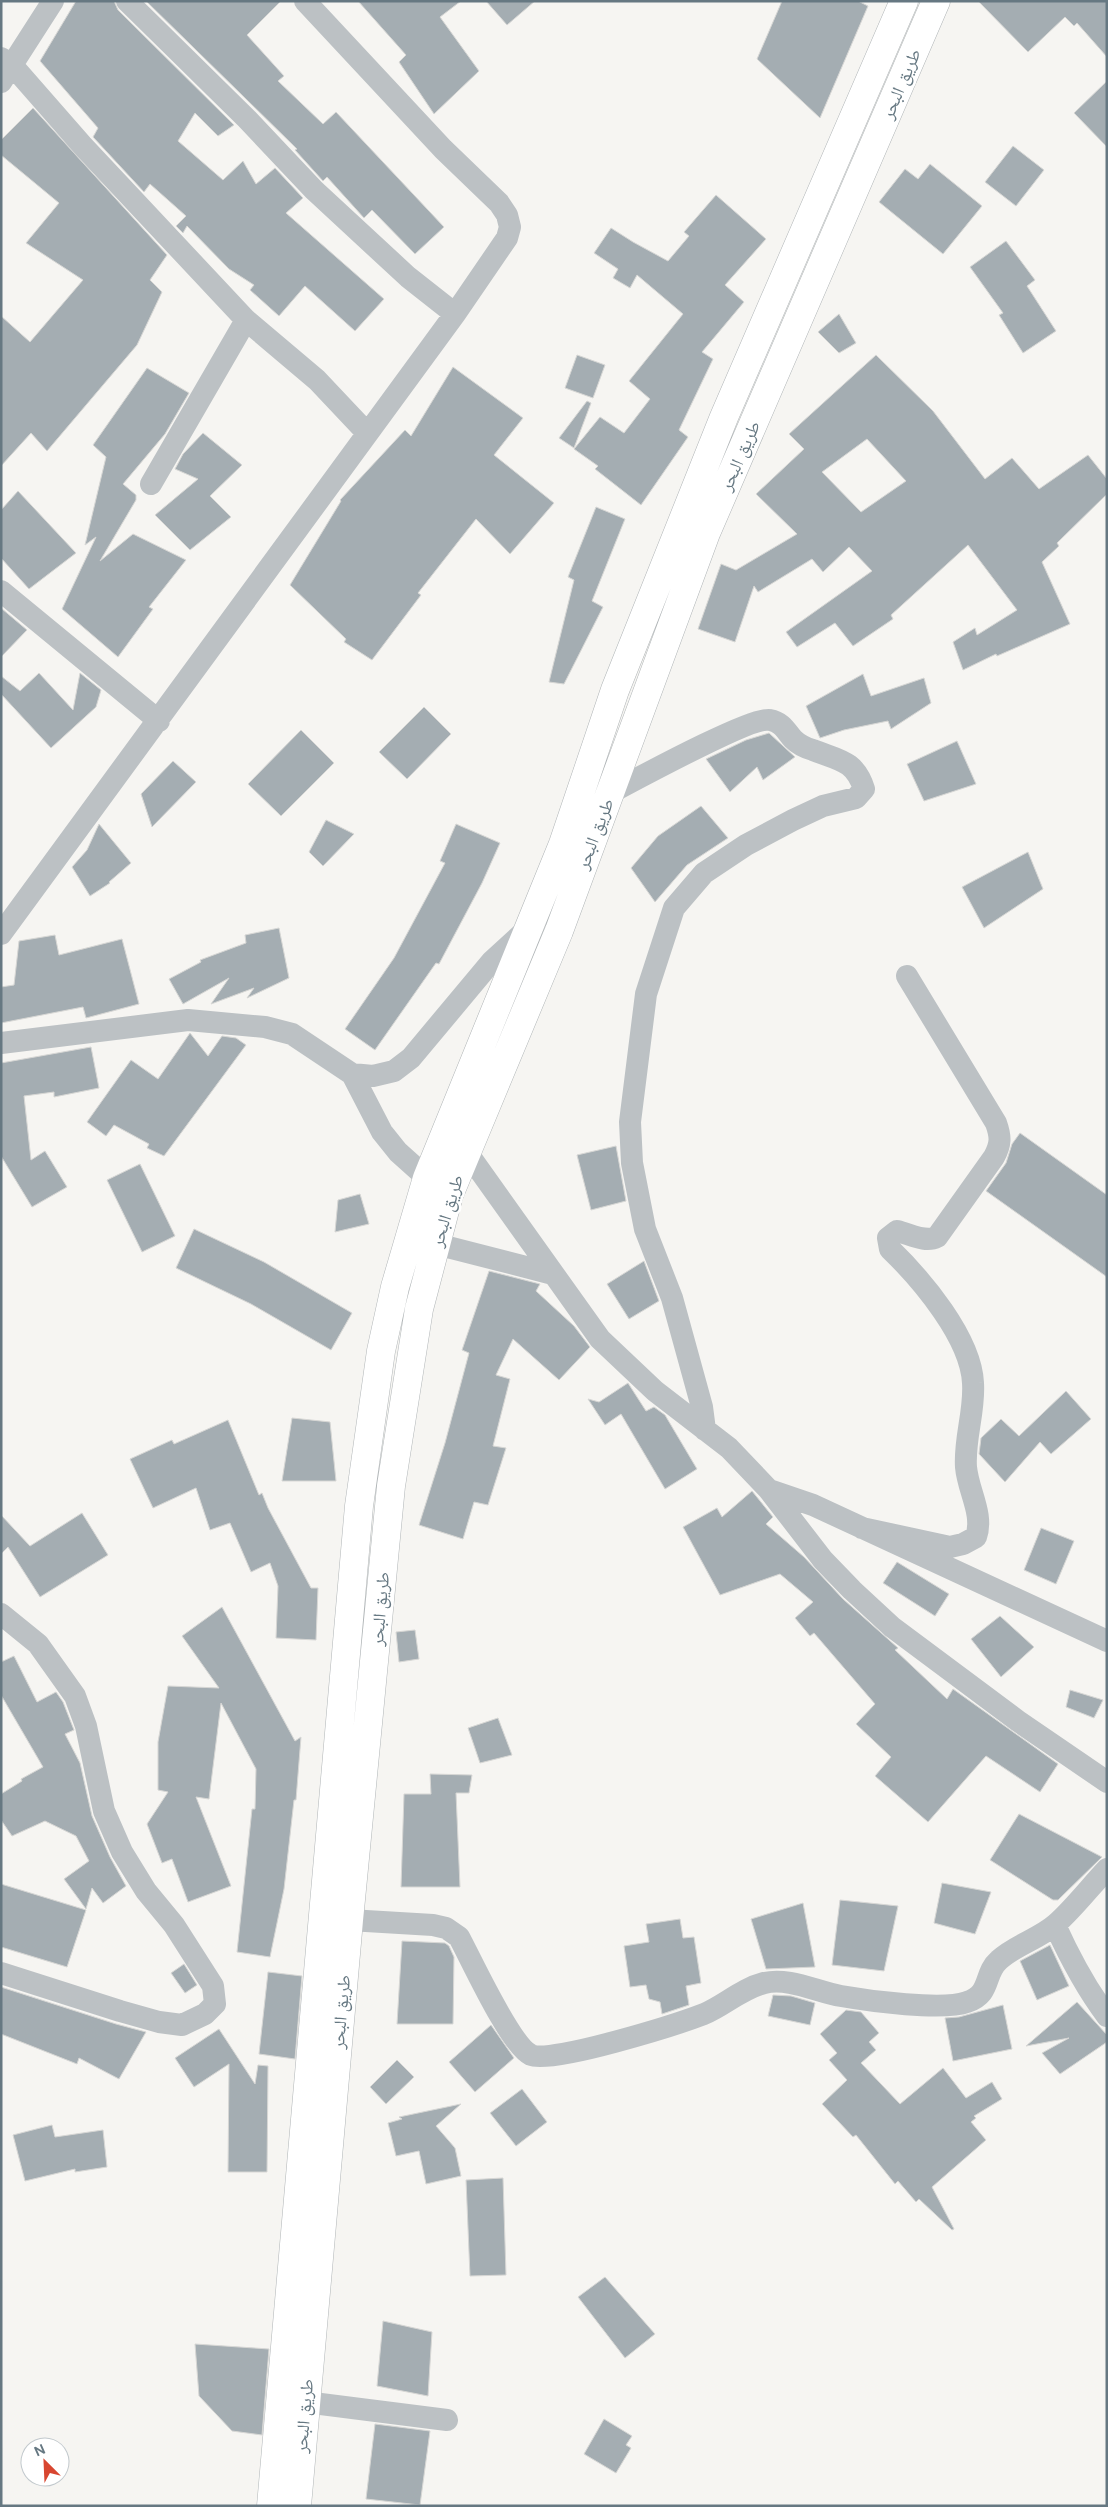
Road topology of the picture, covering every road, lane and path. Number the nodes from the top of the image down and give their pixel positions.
1 (53, 1) edge
2 (127, 1) edge
3 (305, 1) edge
4 (904, 1) edge
5 (936, 1) edge
6 (5, 68) edge
7 (456, 314) junction
8 (246, 320) junction
9 (742, 377) junction
10 (772, 383) junction
11 (367, 433) junction
12 (151, 484) dead end
13 (1, 591) edge
14 (655, 591) junction
15 (682, 596) junction
16 (159, 721) junction
17 (610, 794) junction
18 (528, 929) junction
19 (1, 934) edge
20 (908, 976) dead end
21 (1, 1042) edge
22 (352, 1074) junction
23 (466, 1151) junction
24 (427, 1178) junction
25 (436, 1244) junction
26 (553, 1274) junction
27 (705, 1430) junction
28 (769, 1490) junction
29 (862, 1528) junction
30 (1, 1614) edge
31 (1107, 1641) edge
32 (1107, 1782) edge
33 (1107, 1869) edge
34 (349, 1920) junction
35 (1055, 1925) junction
36 (1, 1973) edge
37 (1107, 2016) edge
38 (305, 2402) junction
39 (447, 2420) dead end
40 (271, 2506) edge
41 (297, 2506) edge

1 - 6 street
2 - 7 street
3 - 7 street
4 - 9 highway, طريق البحر
5 - 10 highway, طريق البحر
6 - 8 street
7 - 11 street
8 - 11 street
8 - 12 street
9 - 10 highway
9 - 14 highway, طريق البحر
10 - 15 highway, طريق البحر
11 - 16 street
13 - 16 street
14 - 15 highway
14 - 18 highway, طريق البحر
15 - 17 highway, طريق البحر
16 - 19 street
17 - 23 highway, طريق البحر
17 - 27 street
18 - 22 street
18 - 24 highway, طريق البحر
20 - 29 street
21 - 22 street
22 - 24 street
23 - 25 highway, طريق البحر
23 - 26 street
24 - 40 highway, طريق البحر
25 - 26 street
25 - 34 highway, طريق البحر
26 - 27 street
27 - 28 street
28 - 29 street
28 - 32 street
29 - 31 street
30 - 36 street
33 - 35 street
34 - 35 street
34 - 38 highway, طريق البحر
35 - 37 street
38 - 39 street
38 - 41 highway, طريق البحر

